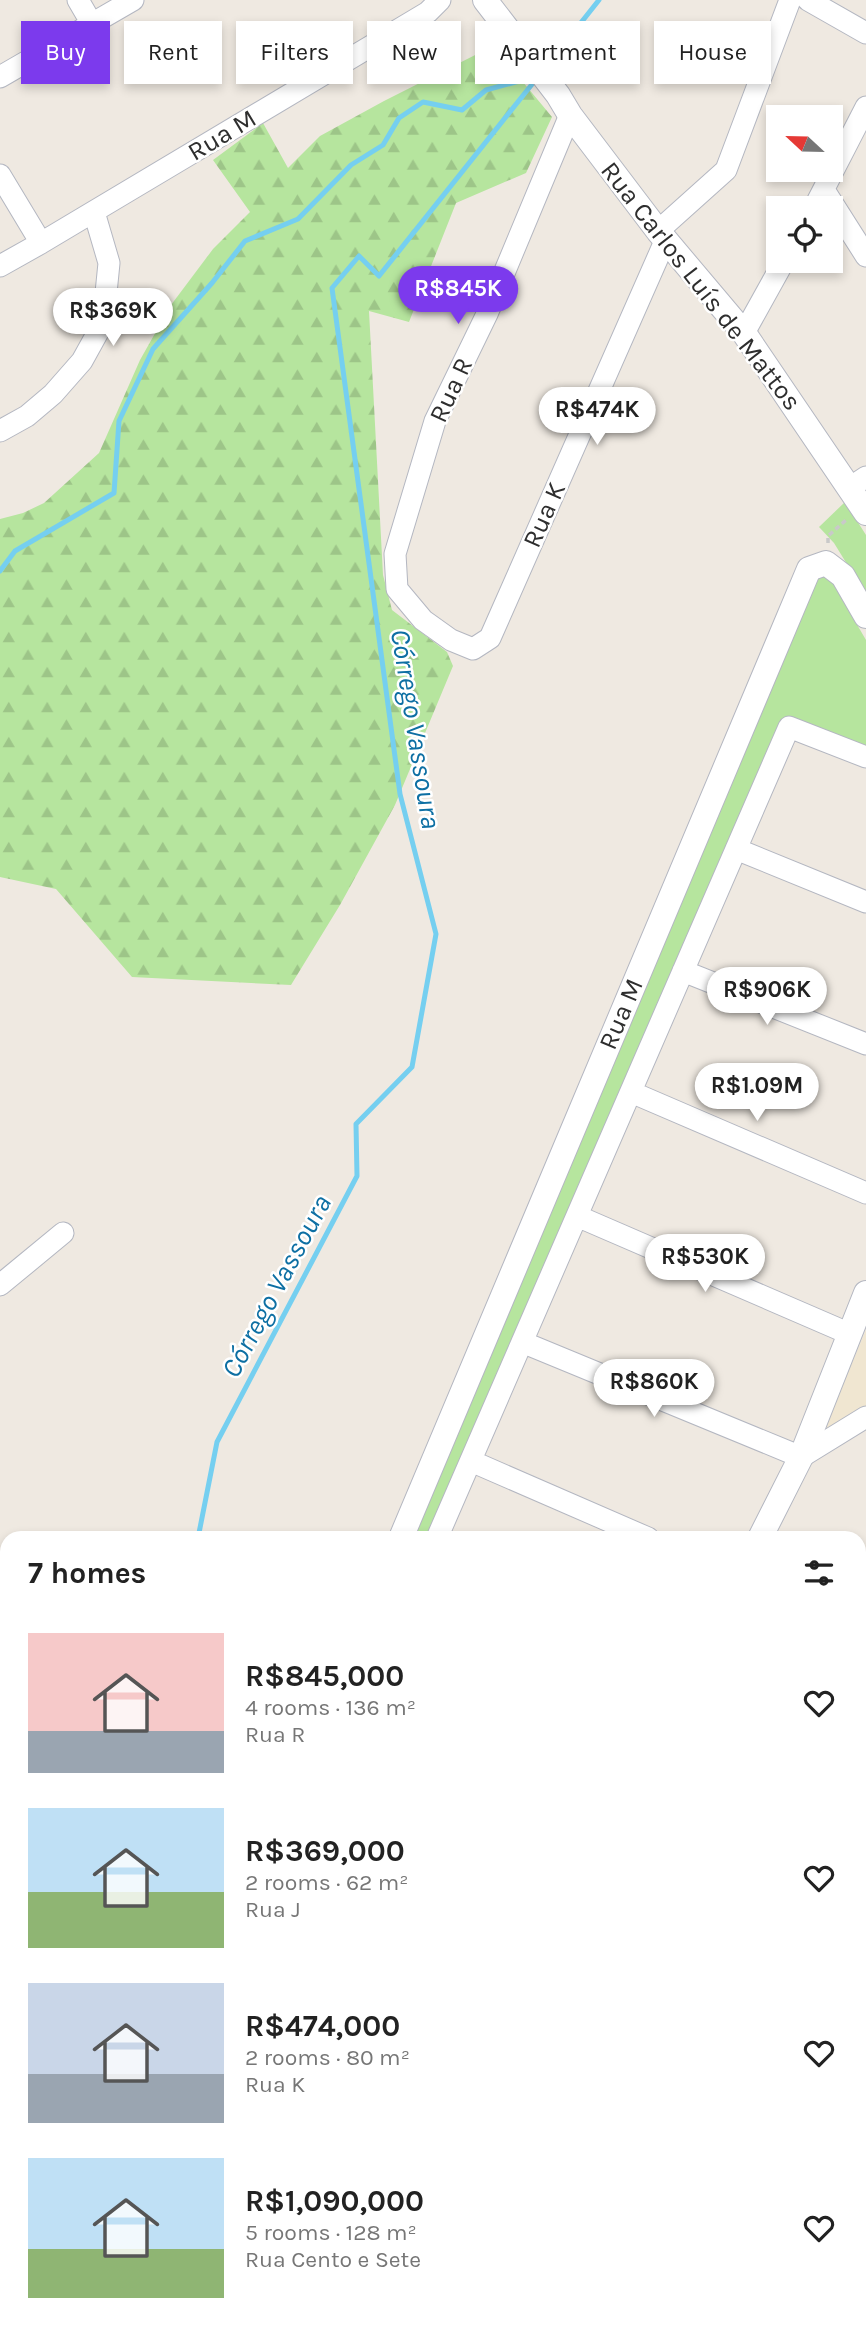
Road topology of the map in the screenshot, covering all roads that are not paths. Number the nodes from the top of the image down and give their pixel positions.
1 (78, 0) edge
2 (133, 0) edge
3 (440, 0) edge
4 (485, 0) edge
5 (789, 0) edge
6 (808, 0) edge
7 (90, 21) edge
8 (97, 21) edge
9 (866, 33) edge
10 (21, 65) edge
11 (0, 77) edge
12 (564, 105) junction
13 (866, 107) edge
14 (0, 175) edge
15 (821, 196) edge
16 (94, 212) junction
17 (843, 228) edge
18 (662, 235) junction
19 (41, 243) junction
20 (866, 256) edge
21 (0, 265) edge
22 (777, 273) edge
23 (744, 333) junction
24 (0, 431) edge
25 (861, 496) edge
26 (866, 616) edge
27 (490, 638) joint
28 (866, 757) edge
29 (736, 849) junction
30 (866, 902) edge
31 (683, 971) junction
32 (866, 1044) edge
33 (631, 1092) junction
34 (866, 1193) edge
35 (577, 1216) junction
36 (63, 1233) dead end
37 (0, 1285) edge
38 (866, 1293) edge
39 (850, 1334) junction
40 (522, 1342) junction
41 (866, 1417) edge
42 (801, 1457) junction
43 (471, 1461) junction
44 (404, 1531) edge
45 (440, 1531) edge
46 (632, 1531) edge
47 (764, 1531) edge

1 - 7 street
2 - 8 street
3 - 16 street, Rua M
4 - 12 street, Rua Carlos Luís de Mattos
5 - 18 street
6 - 9 street
10 - 11 street
12 - 18 street, Rua Carlos Luís de Mattos
12 - 27 street, Rua R
13 - 15 street
14 - 19 street
16 - 19 street, Rua M
16 - 24 street
17 - 20 street
18 - 23 street, Rua Carlos Luís de Mattos
18 - 27 street, Rua K
19 - 21 street, Rua M
22 - 23 street
23 - 25 street, Rua Carlos Luís de Mattos
26 - 44 street, Rua M
28 - 29 street, Rua M
29 - 30 street
29 - 31 street, Rua M
31 - 32 street
31 - 33 street, Rua M
33 - 34 street
33 - 35 street, Rua M
35 - 39 street
35 - 40 street, Rua M
36 - 37 street
38 - 39 street
39 - 42 street
40 - 42 street
40 - 43 street, Rua M
41 - 42 street
42 - 47 street
43 - 45 street, Rua M
43 - 46 street

